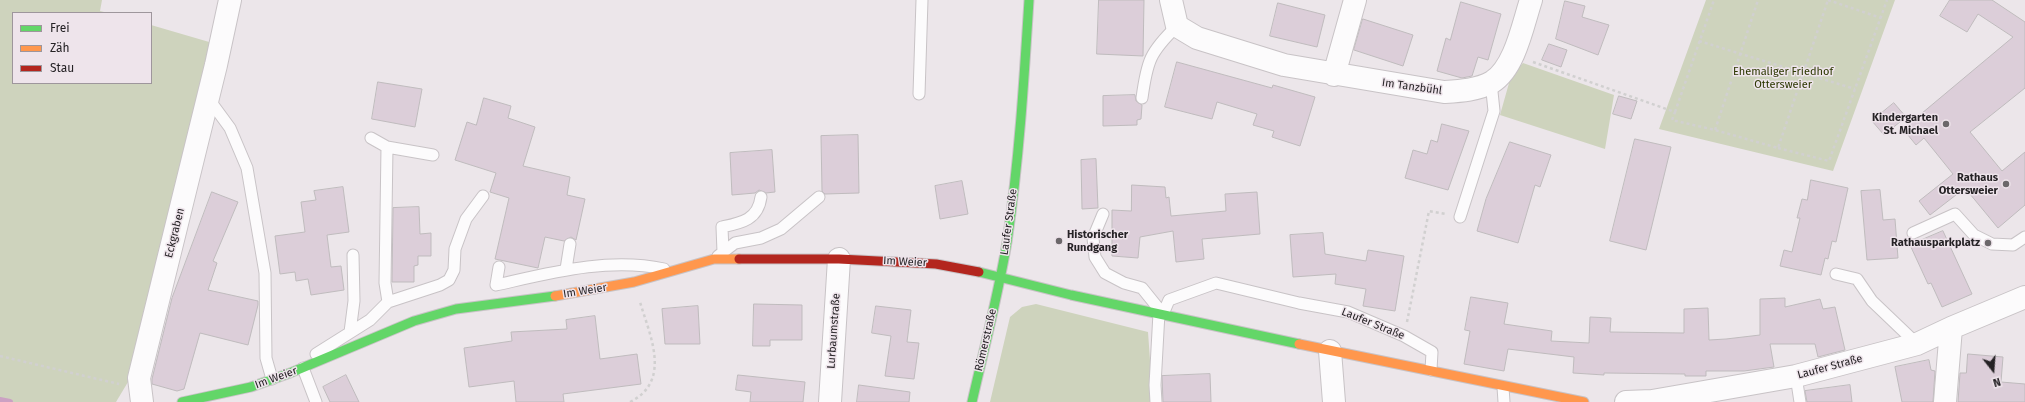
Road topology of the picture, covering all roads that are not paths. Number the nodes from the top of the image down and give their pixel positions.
1 (230, 0) edge
2 (922, 0) edge
3 (1029, 0) edge
4 (1171, 0) edge
5 (1355, 0) edge
6 (1531, 0) edge
7 (1177, 26) junction
8 (1334, 75) junction
9 (1492, 82) junction
10 (919, 94) dead end
11 (208, 98) junction
12 (1142, 98) dead end
13 (371, 138) dead end
14 (387, 148) junction
15 (433, 155) dead end
16 (483, 196) dead end
17 (761, 197) dead end
18 (819, 197) dead end
19 (1103, 214) dead end
20 (1460, 216) road end
21 (1913, 233) dead end
22 (2025, 237) edge
23 (570, 244) dead end
24 (724, 252) junction
25 (353, 255) dead end
26 (714, 259) junction
27 (839, 259) junction
28 (499, 267) dead end
29 (566, 269) junction
30 (672, 271) junction
31 (1836, 274) dead end
32 (1000, 278) junction
33 (2025, 297) edge
34 (388, 302) junction
35 (1161, 314) junction
36 (1951, 328) junction
37 (350, 332) junction
38 (1917, 344) junction
39 (1330, 351) junction
40 (303, 368) junction
41 (1431, 370) junction
42 (290, 373) junction
43 (1796, 376) junction
44 (272, 379) junction
45 (1503, 387) junction
46 (141, 395) edge
47 (1680, 399) edge
48 (182, 402) edge
49 (316, 402) edge
50 (830, 402) edge
51 (972, 402) edge
52 (1156, 402) edge
53 (1334, 402) edge
54 (1504, 402) edge
55 (1584, 402) edge
56 (1626, 402) edge
57 (1800, 402) edge
58 (1945, 402) edge

1 - 11 street, Eckgraben
2 - 10 lane
3 - 32 street, Laufer Straße
4 - 7 street
5 - 8 street
6 - 9 street, Im Tanzbühl
7 - 8 street, Im Tanzbühl
7 - 12 lane
8 - 9 street, Im Tanzbühl
9 - 20 lane
11 - 44 lane
11 - 46 street, Eckgraben
13 - 14 lane
14 - 15 lane
14 - 34 lane
16 - 34 lane
17 - 24 lane
18 - 24 lane
19 - 35 lane
21 - 22 lane
23 - 29 lane
24 - 26 lane
25 - 37 lane
26 - 27 street, Im Weier
26 - 30 street, Im Weier
27 - 32 street, Im Weier
27 - 50 street, Lurbaumstraße
28 - 29 lane
29 - 30 lane
30 - 40 street, Im Weier
31 - 38 lane
32 - 35 street
32 - 51 street, Römerstraße
33 - 36 street, Laufer Straße
34 - 37 lane
35 - 39 street
35 - 41 lane, Laufer Straße
35 - 52 lane
36 - 38 street, Laufer Straße
36 - 58 street
37 - 42 lane
38 - 43 street, Laufer Straße
39 - 41 street
39 - 53 street
40 - 42 street, Im Weier
40 - 49 lane
41 - 45 street
42 - 44 street, Im Weier
43 - 47 street, Laufer Straße
43 - 57 lane
44 - 48 street, Im Weier
45 - 54 lane
45 - 55 street
47 - 56 street, Laufer Straße

